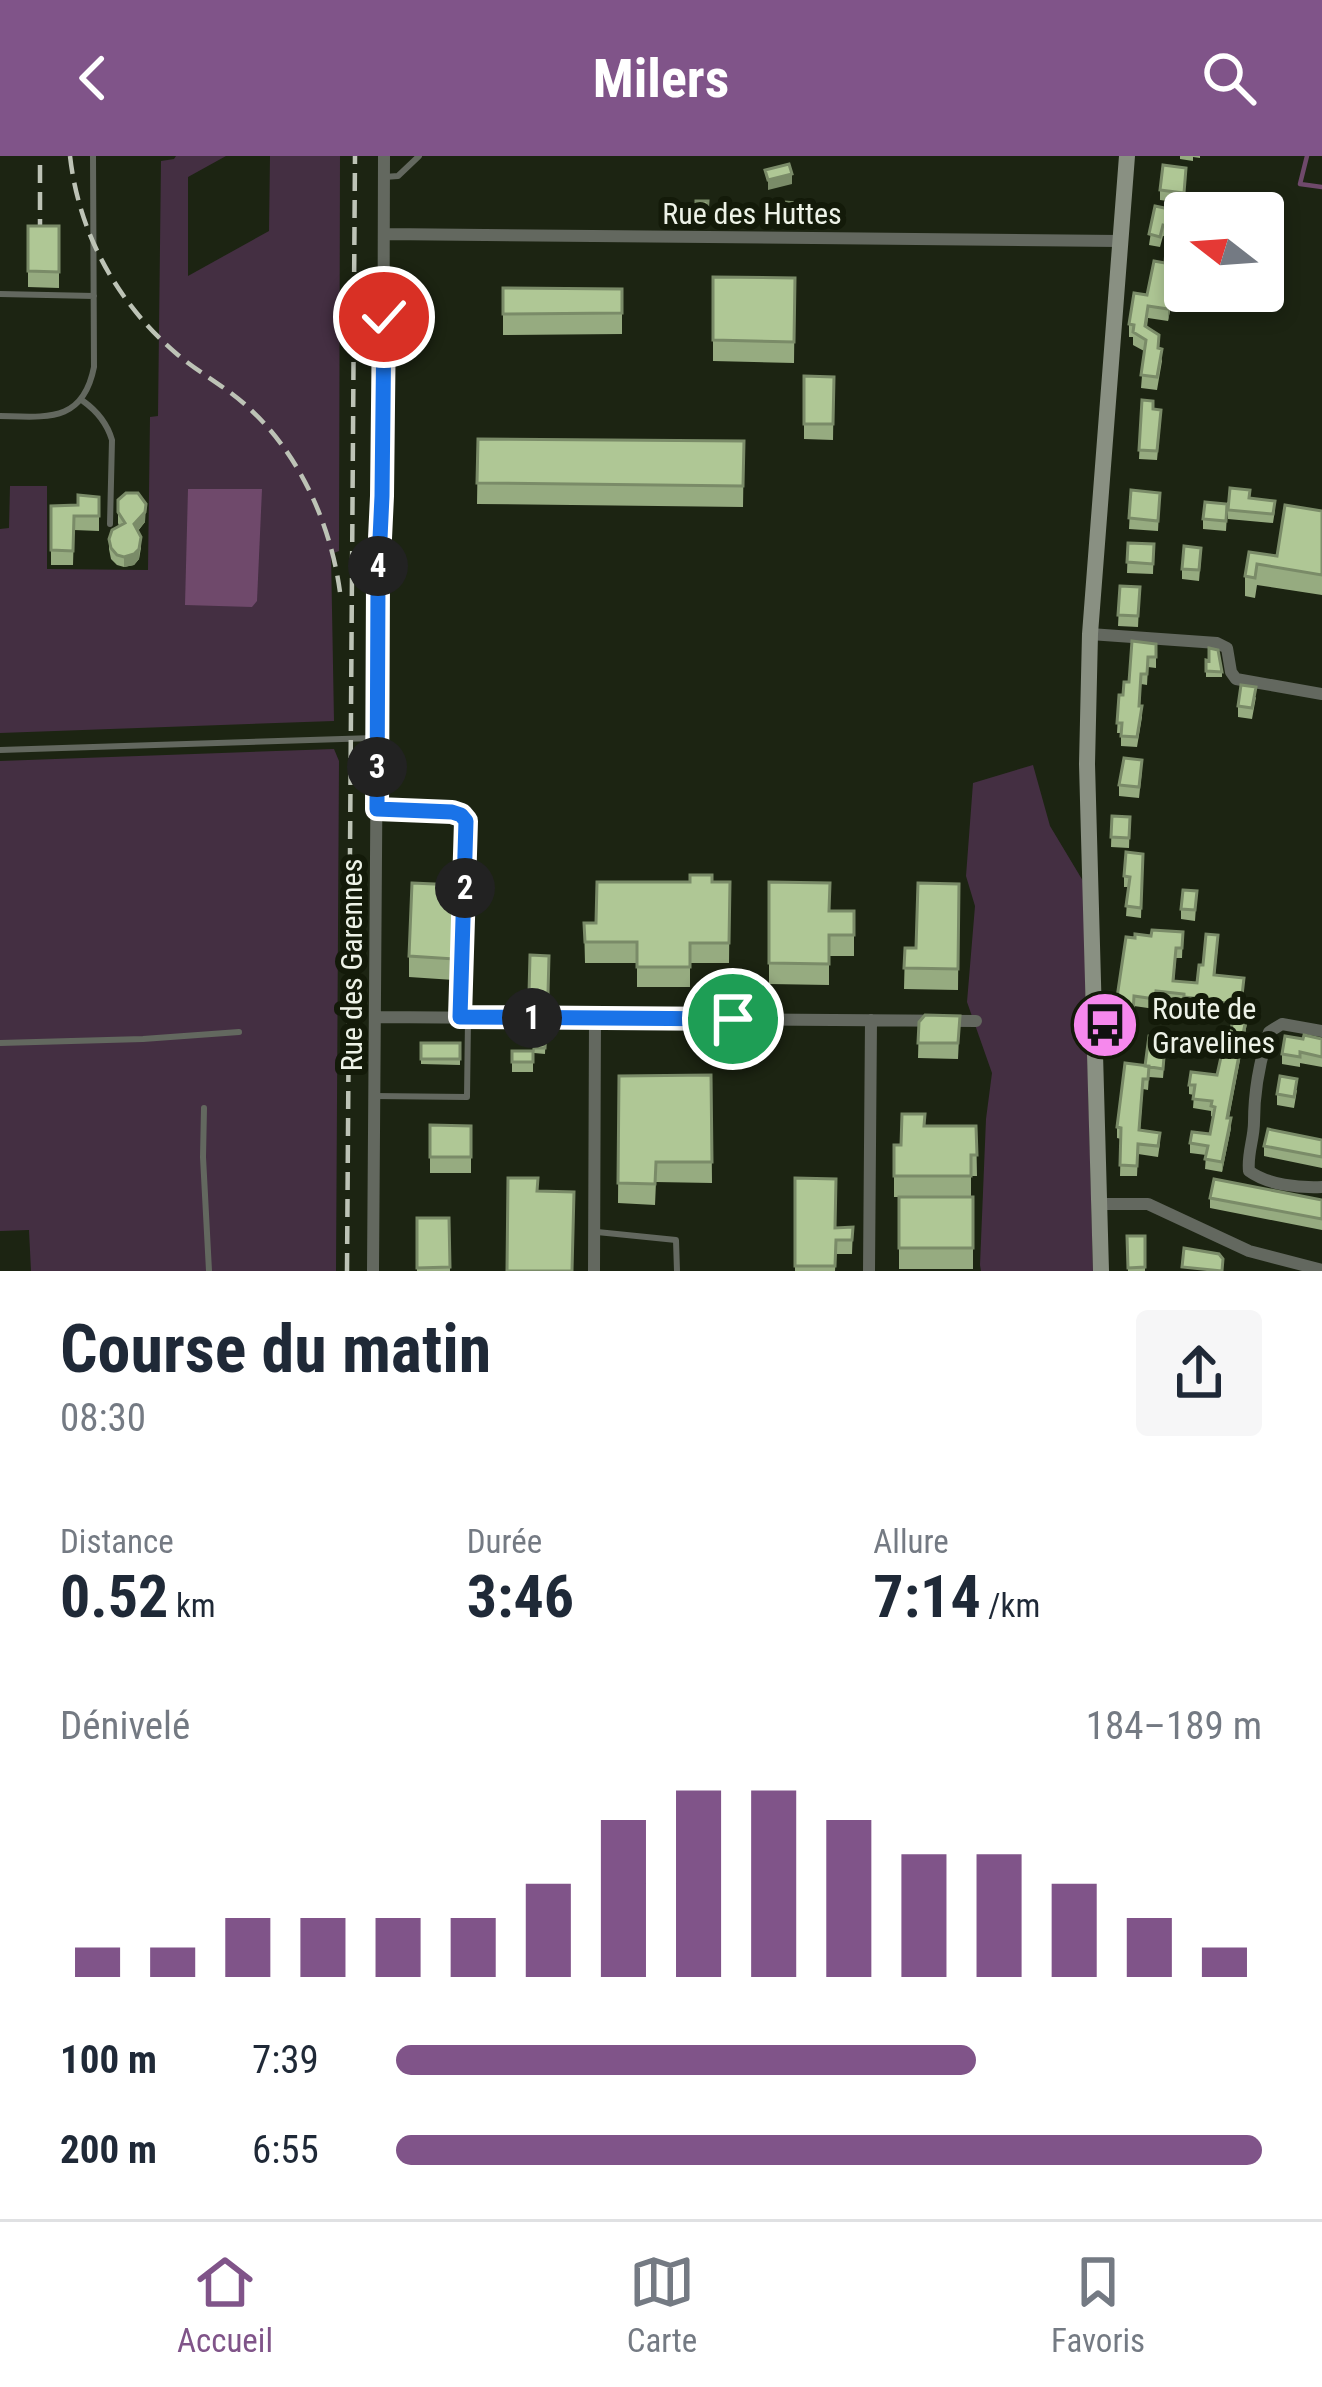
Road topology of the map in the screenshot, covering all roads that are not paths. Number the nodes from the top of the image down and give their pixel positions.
1 (93, 156) edge
2 (385, 156) edge
3 (419, 156) edge
4 (1127, 156) edge
5 (384, 177) junction
6 (385, 234) junction
7 (1119, 241) junction
8 (0, 294) edge
9 (94, 296) junction
10 (82, 400) junction
11 (0, 416) edge
12 (98, 503) edge
13 (111, 504) junction
14 (110, 524) dead end
15 (1090, 634) junction
16 (1322, 694) edge
17 (377, 738) junction
18 (0, 750) edge
19 (377, 809) junction
20 (375, 1017) junction
21 (464, 1017) junction
22 (595, 1018) junction
23 (871, 1020) junction
24 (976, 1021) dead end
25 (1322, 1031) edge
26 (238, 1032) dead end
27 (0, 1042) edge
28 (374, 1096) junction
29 (204, 1108) dead end
30 (1322, 1187) edge
31 (1099, 1204) junction
32 (594, 1232) junction
33 (1322, 1270) edge
34 (209, 1271) edge
35 (373, 1271) edge
36 (594, 1271) edge
37 (677, 1271) edge
38 (869, 1271) edge
39 (1101, 1271) edge

1 - 9 lane
2 - 5 street, Rue des Garennes
3 - 5 lane
4 - 7 main road
5 - 6 street, Rue des Garennes
6 - 7 street, Rue des Huttes
6 - 17 street, Rue des Garennes
7 - 15 main road
8 - 9 lane
9 - 10 lane
10 - 11 lane
10 - 13 lane
12 - 13 lane
13 - 14 lane
15 - 16 street
15 - 31 main road
17 - 18 lane
17 - 19 street, Rue des Garennes
19 - 20 street, Rue des Garennes
19 - 21 lane
20 - 21 street
20 - 28 street, Rue des Garennes
21 - 22 street
21 - 28 lane
22 - 23 street
22 - 32 street
23 - 24 street
23 - 38 street
25 - 30 street
26 - 27 lane
28 - 35 street, Rue des Garennes
29 - 34 lane
31 - 33 street
31 - 39 main road
32 - 36 street
32 - 37 lane

